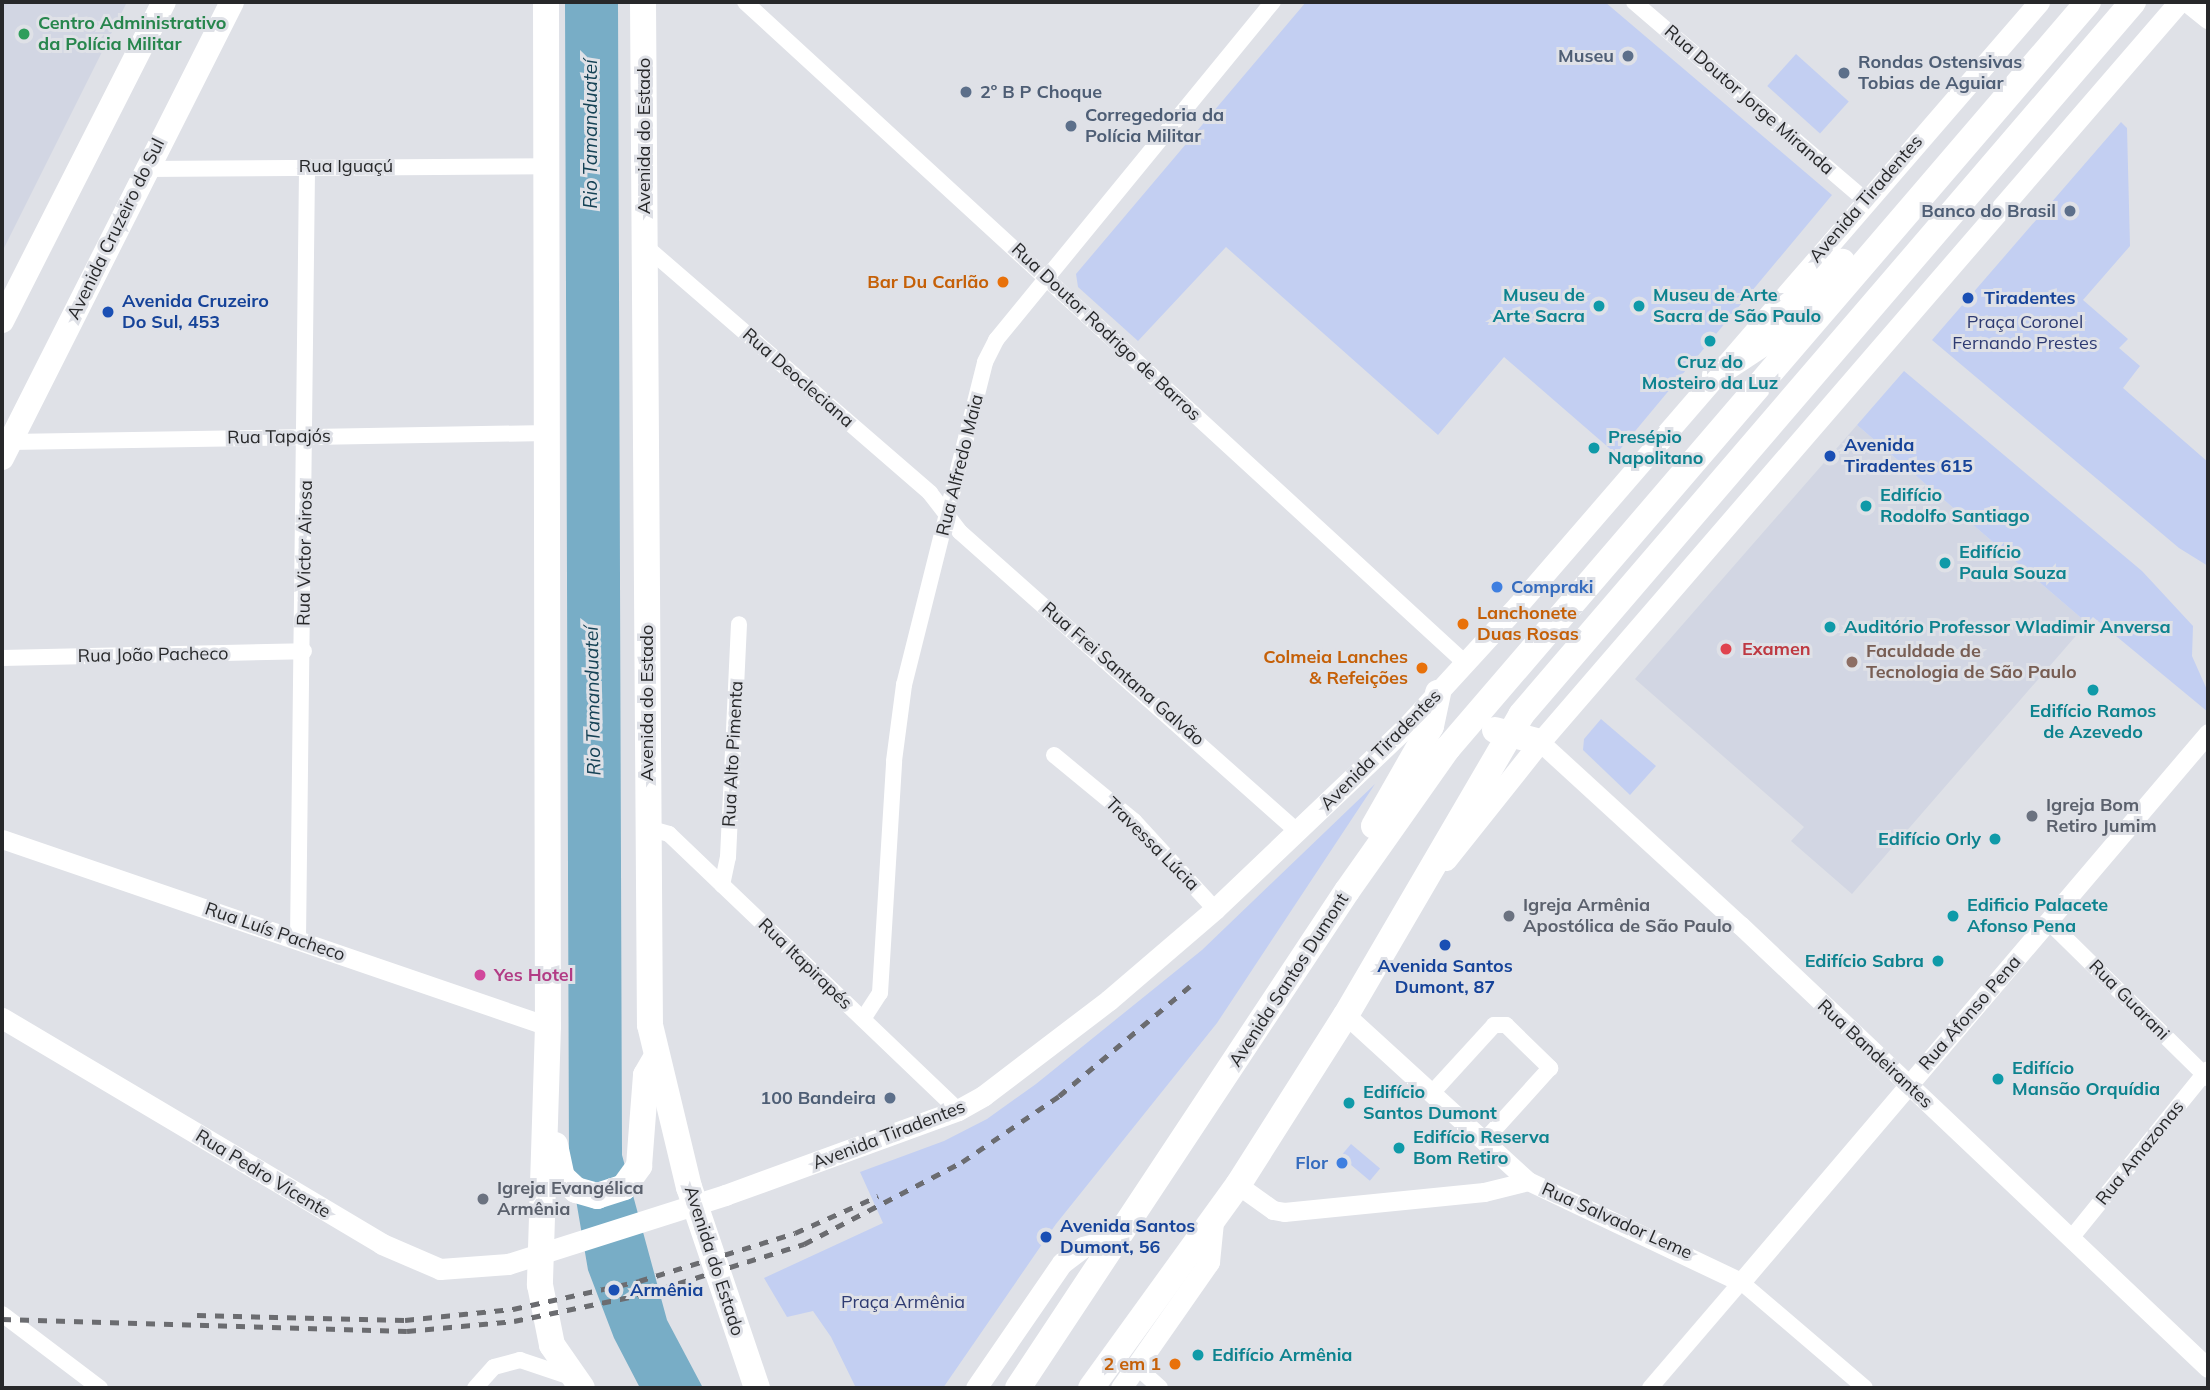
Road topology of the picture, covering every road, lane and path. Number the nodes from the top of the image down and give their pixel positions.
1 (164, 2) edge
2 (232, 2) edge
3 (546, 2) edge
4 (643, 2) edge
5 (746, 2) edge
6 (1273, 2) edge
7 (1634, 2) edge
8 (2039, 2) edge
9 (2088, 2) edge
10 (2133, 2) edge
11 (2179, 2) edge
12 (2188, 2) edge
13 (2208, 18) edge
14 (307, 166) junction
15 (547, 166) junction
16 (145, 169) junction
17 (1864, 199) junction
18 (1901, 217) junction
19 (644, 245) junction
20 (1048, 278) junction
21 (2, 321) edge
22 (1714, 375) junction
23 (548, 433) junction
24 (306, 437) junction
25 (6, 450) edge
26 (947, 516) junction
27 (740, 624) dead end
28 (304, 651) junction
29 (2, 658) edge
30 (1465, 663) junction
31 (1438, 693) joint
32 (1419, 725) junction
33 (1465, 727) junction
34 (1509, 733) junction
35 (2208, 733) edge
36 (1540, 742) junction
37 (1054, 755) dead end
38 (648, 828) junction
39 (1298, 832) junction
40 (2, 839) edge
41 (1429, 869) junction
42 (722, 885) junction
43 (1347, 891) junction
44 (1215, 909) junction
45 (2049, 922) junction
46 (298, 940) junction
47 (1346, 1015) junction
48 (2, 1018) edge
49 (863, 1019) junction
50 (548, 1026) junction
51 (655, 1059) junction
52 (2207, 1074) edge
53 (1908, 1084) junction
54 (1432, 1093) junction
55 (958, 1110) junction
56 (546, 1116) junction
57 (1485, 1141) junction
58 (1528, 1181) junction
59 (1238, 1185) junction
60 (697, 1205) junction
61 (1213, 1222) junction
62 (1120, 1237) junction
63 (2072, 1237) junction
64 (541, 1253) junction
65 (1741, 1282) junction
66 (2, 1314) edge
67 (1137, 1367) junction
68 (2208, 1368) edge
69 (578, 1384) edge
70 (88, 1385) edge
71 (475, 1388) edge
72 (757, 1388) edge
73 (976, 1388) edge
74 (1018, 1388) edge
75 (1091, 1388) edge
76 (1121, 1388) edge
77 (1160, 1388) edge
78 (1650, 1388) edge
79 (1865, 1388) edge

1 - 21 main road
2 - 16 main road, Avenida Cruzeiro do Sul
3 - 15 highway
4 - 19 highway, Avenida do Estado
5 - 20 street, Rua Doutor Rodrigo de Barros
6 - 20 street, Rua Alfredo Maia
7 - 17 street, Rua Doutor Jorge Miranda
8 - 17 main road, Avenida Tiradentes
9 - 18 highway
10 - 34 highway
11 - 36 main road
12 - 13 main road
14 - 15 street, Rua Iguaçú
14 - 16 street, Rua Iguaçú
14 - 24 street, Rua Victor Airosa
15 - 23 highway
16 - 25 main road, Avenida Cruzeiro do Sul
17 - 22 main road, Avenida Tiradentes
18 - 22 highway
18 - 33 highway
19 - 26 street, Rua Deocleciana
19 - 38 highway, Avenida do Estado
20 - 26 street, Rua Alfredo Maia
20 - 30 street, Rua Doutor Rodrigo de Barros
22 - 30 main road, Avenida Tiradentes
23 - 24 street, Rua Tapajós
23 - 50 highway
24 - 25 street, Rua Tapajós
24 - 28 street, Rua Victor Airosa
26 - 39 street, Rua Frei Santana Galvão
26 - 49 street, Rua Alfredo Maia
27 - 42 street, Rua Alto Pimenta
28 - 29 street, Rua João Pacheco
28 - 46 street, Rua Victor Airosa
30 - 31 main road, Avenida Tiradentes
31 - 32 highway
32 - 33 highway
32 - 39 main road, Avenida Tiradentes
32 - 43 highway
33 - 34 highway
33 - 43 highway, Avenida Santos Dumont
34 - 36 highway
34 - 41 highway
35 - 45 street, Rua Afonso Pena
36 - 41 main road
36 - 53 street, Rua Bandeirantes
37 - 44 street, Travessa Lúcia
38 - 42 street, Rua Itapirapés
38 - 51 highway, Avenida do Estado
39 - 44 main road, Avenida Tiradentes
40 - 46 street, Rua Luís Pacheco
41 - 47 highway
42 - 49 street, Rua Itapirapés
43 - 62 highway, Avenida Santos Dumont
44 - 55 main road, Avenida Tiradentes
45 - 52 street, Rua Guarani
45 - 53 street, Rua Afonso Pena
46 - 50 street, Rua Luís Pacheco
47 - 54 street, Rua Salvador Leme
47 - 59 highway
48 - 64 main road, Rua Pedro Vicente
49 - 55 street, Rua Itapirapés
50 - 56 highway
51 - 56 highway
51 - 60 highway, Avenida do Estado
52 - 63 street, Rua Amazonas
53 - 63 street, Rua Bandeirantes
53 - 65 street, Rua Afonso Pena
54 - 57 street, Rua Salvador Leme
54 - 57 street
55 - 60 main road, Avenida Tiradentes
56 - 64 highway
57 - 58 street, Rua Salvador Leme
58 - 59 street
58 - 65 street, Rua Salvador Leme
59 - 61 highway
60 - 64 main road, Avenida Tiradentes
60 - 72 highway, Avenida do Estado
61 - 67 main road
61 - 75 highway
62 - 73 main road
62 - 74 highway, Avenida Santos Dumont
63 - 68 street, Rua Bandeirantes
64 - 69 highway
65 - 78 street, Rua Afonso Pena
65 - 79 street, Rua Salvador Leme
66 - 70 street
67 - 76 main road
67 - 77 street
69 - 71 street

